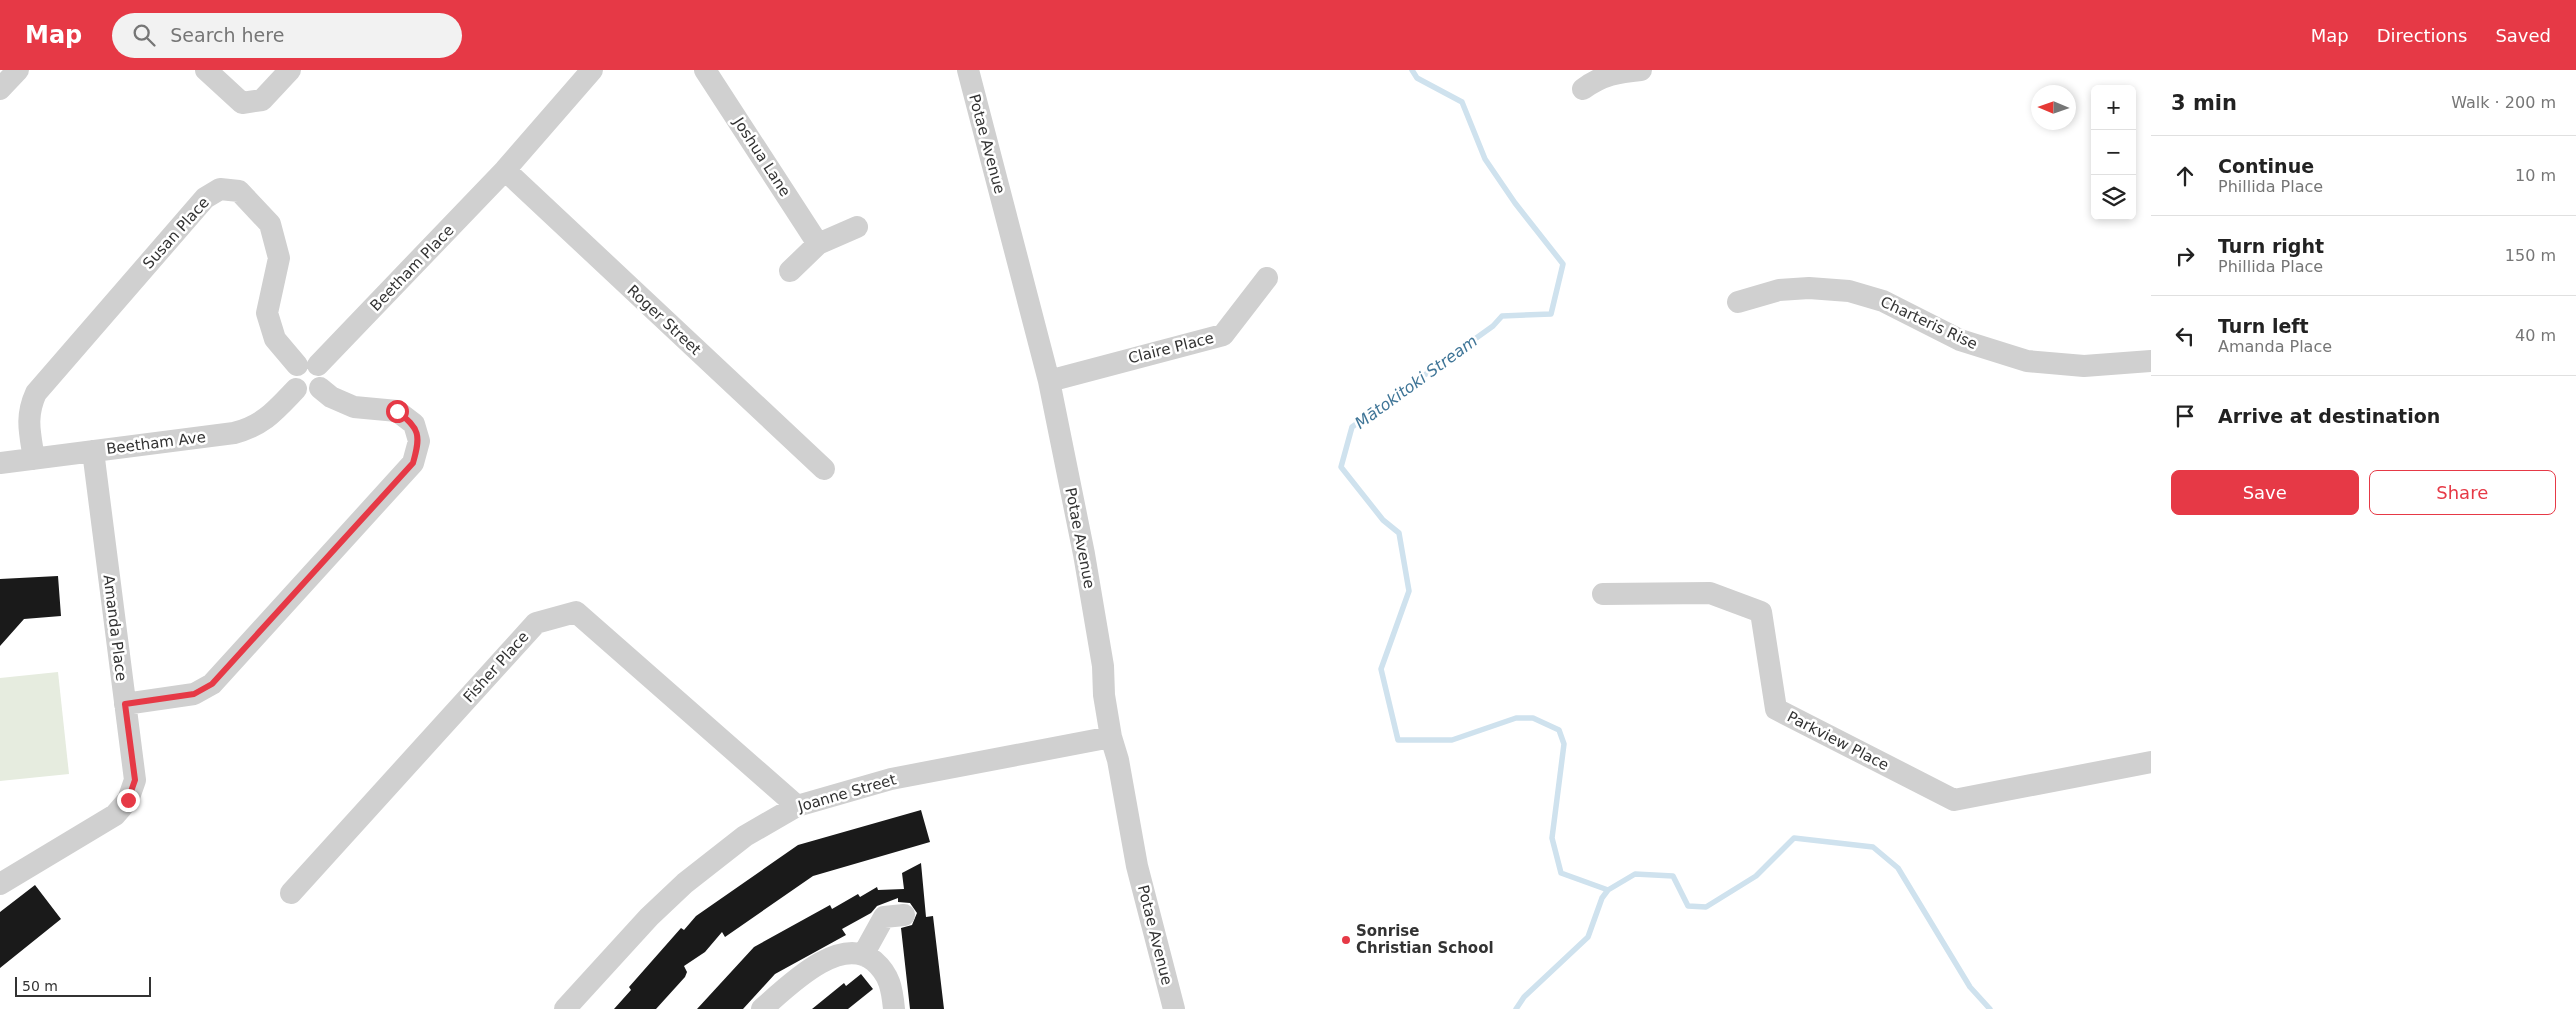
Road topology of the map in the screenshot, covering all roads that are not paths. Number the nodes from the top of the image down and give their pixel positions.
1 (18, 70) edge
2 (206, 70) edge
3 (290, 70) edge
4 (592, 70) edge
5 (705, 70) edge
6 (968, 70) edge
7 (1641, 70) edge
8 (1583, 88) dead end
9 (0, 89) edge
10 (505, 170) junction
11 (857, 227) dead end
12 (818, 244) junction
13 (790, 271) dead end
14 (1267, 278) dead end
15 (1738, 302) dead end
16 (2151, 362) edge
17 (307, 365) junction
18 (1049, 380) junction
19 (296, 388) junction
20 (320, 388) junction
21 (93, 451) junction
22 (34, 459) junction
23 (0, 463) edge
24 (824, 470) dead end
25 (1603, 594) dead end
26 (125, 704) junction
27 (1112, 737) junction
28 (2151, 762) edge
29 (798, 806) junction
30 (0, 884) edge
31 (291, 893) dead end
32 (904, 915) dead end
33 (864, 955) junction
34 (565, 1009) edge
35 (762, 1009) edge
36 (894, 1009) edge
37 (1174, 1009) edge

1 - 9 street
2 - 3 street
4 - 10 street, Beetham Place
5 - 12 street, Joshua Lane
6 - 18 street, Potae Avenue
7 - 8 street
10 - 17 street, Beetham Place
10 - 24 street, Roger Street
11 - 12 street
12 - 13 street
14 - 18 street, Claire Place
15 - 16 street, Charteris Rise
17 - 19 street
17 - 20 street
17 - 22 street, Susan Place
18 - 27 street, Potae Avenue
19 - 20 street
19 - 21 street, Beetham Ave
20 - 26 street
21 - 22 street, Beetham Ave
21 - 26 street, Amanda Place
22 - 23 street, Beetham Ave
25 - 28 street, Parkview Place
26 - 30 street, Amanda Place
27 - 29 street, Joanne Street
27 - 37 street, Potae Avenue
29 - 31 street, Fisher Place
29 - 34 street, Joanne Street
32 - 33 street
33 - 35 street
33 - 36 street

